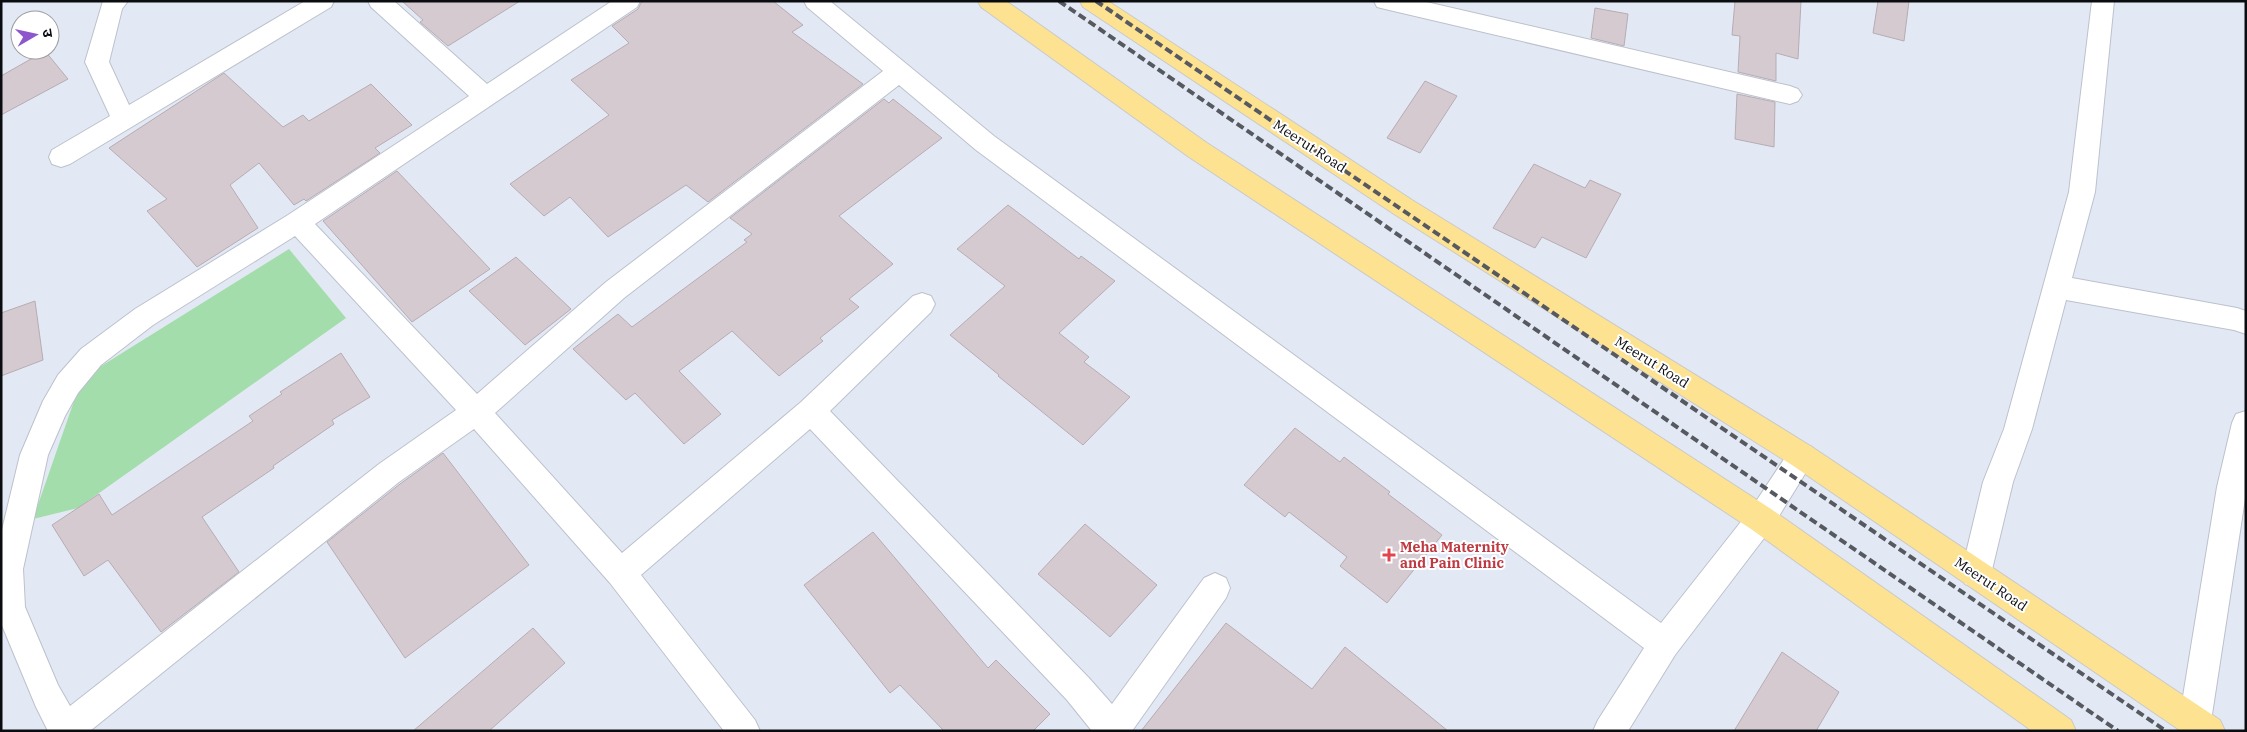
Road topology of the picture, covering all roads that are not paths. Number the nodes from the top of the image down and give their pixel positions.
1 (117, 1) edge
2 (323, 1) edge
3 (379, 1) edge
4 (629, 1) edge
5 (816, 1) edge
6 (989, 1) edge
7 (1091, 1) edge
8 (1385, 1) edge
9 (2103, 1) edge
10 (900, 72) junction
11 (1790, 95) dead end
12 (486, 97) junction
13 (123, 119) junction
14 (60, 156) dead end
15 (297, 222) junction
16 (2058, 287) junction
17 (922, 304) dead end
18 (2246, 323) edge
19 (811, 411) junction
20 (476, 412) junction
21 (2246, 423) edge
22 (1802, 456) junction
23 (1761, 519) junction
24 (621, 573) junction
25 (1976, 574) junction
26 (1215, 588) dead end
27 (1664, 644) junction
28 (2202, 726) edge
29 (65, 730) edge
30 (1113, 730) edge
31 (744, 731) edge
32 (1610, 731) edge
33 (2060, 731) edge

1 - 13 street
2 - 13 street
3 - 12 street
4 - 12 street
5 - 10 street
6 - 23 main road
7 - 22 main road, Meerut Road
8 - 11 street
9 - 16 street
10 - 20 street
10 - 27 street
12 - 15 street
13 - 14 street
15 - 20 street
15 - 29 street
16 - 18 street
16 - 25 street
17 - 19 street
19 - 24 street
19 - 30 street
20 - 24 street
20 - 29 street
21 - 28 street
22 - 23 street
22 - 25 main road, Meerut Road
23 - 27 street
23 - 33 main road
24 - 31 street
25 - 28 main road, Meerut Road
26 - 30 street
27 - 32 street

